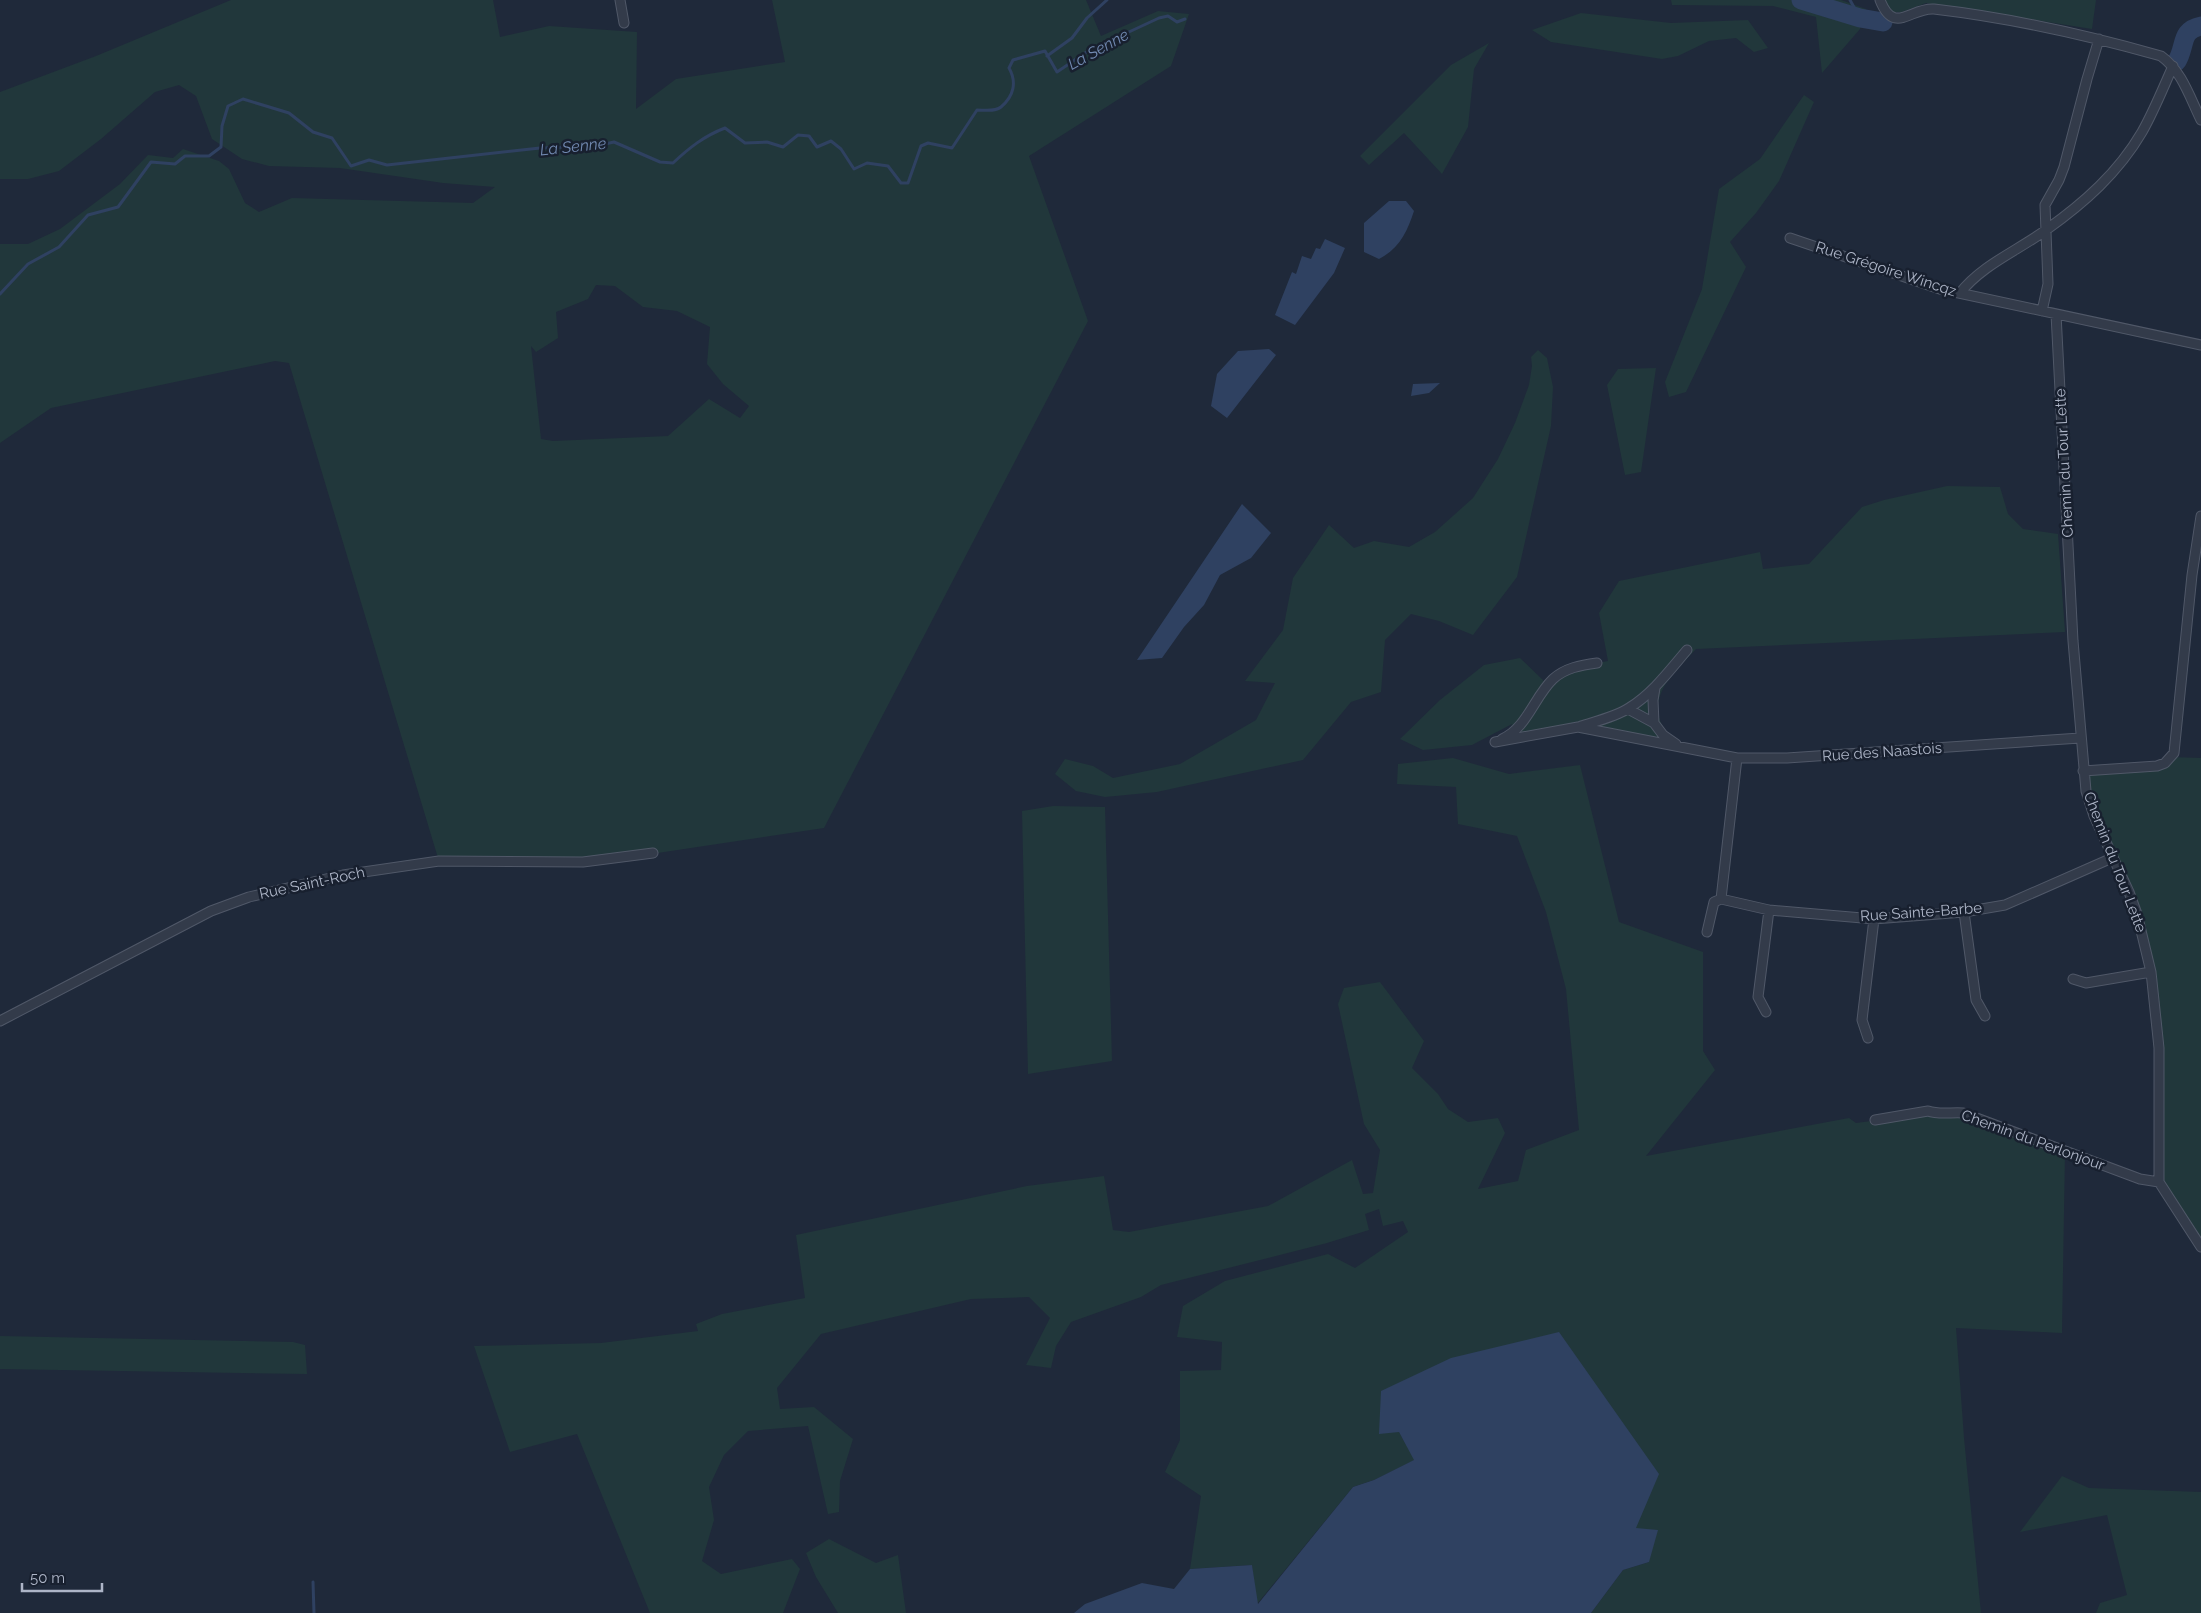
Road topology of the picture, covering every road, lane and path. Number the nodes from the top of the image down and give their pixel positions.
1 (620, 0) edge
2 (1880, 0) edge
3 (624, 22) dead end
4 (2099, 39) junction
5 (2173, 66) junction
6 (2201, 120) edge
7 (2046, 230) junction
8 (1790, 238) dead end
9 (1960, 293) junction
10 (2042, 311) junction
11 (2056, 314) junction
12 (2201, 345) edge
13 (2201, 520) edge
14 (2199, 541) edge
15 (1687, 650) dead end
16 (1597, 663) dead end
17 (1655, 688) junction
18 (1628, 709) junction
19 (1526, 717) junction
20 (1654, 723) junction
21 (1578, 727) junction
22 (1533, 735) junction
23 (2080, 738) junction
24 (1684, 748) junction
25 (1737, 758) junction
26 (2084, 770) junction
27 (653, 853) dead end
28 (2112, 858) junction
29 (1721, 900) junction
30 (1769, 910) junction
31 (1964, 912) junction
32 (1874, 919) junction
33 (1707, 932) dead end
34 (2151, 972) junction
35 (2073, 979) dead end
36 (1766, 1012) dead end
37 (1985, 1016) dead end
38 (0, 1021) edge
39 (1868, 1038) dead end
40 (1875, 1120) dead end
41 (2159, 1182) junction
42 (2201, 1247) edge

1 - 3 street
2 - 4 street
4 - 5 street
4 - 7 street
5 - 6 street
5 - 7 street
7 - 9 street
7 - 10 street
8 - 9 street, Rue Grégoire Wincqz
9 - 10 street, Rue Grégoire Wincqz
10 - 11 street, Rue Grégoire Wincqz
11 - 12 street, Rue Grégoire Wincqz
11 - 23 street, Chemin du Tour Lette
13 - 14 street
14 - 26 street
15 - 17 street, Rue des Naastois
16 - 19 street, Rue des Naastois
17 - 18 street, Rue des Naastois
17 - 20 street
18 - 20 street, Rue des Naastois
18 - 21 street, Rue des Naastois
19 - 22 street
19 - 22 street, Rue des Naastois
20 - 24 street, Rue des Naastois
21 - 22 street, Rue des Naastois
21 - 24 street, Rue des Naastois
23 - 25 street, Rue des Naastois
23 - 26 street, Chemin du Tour Lette
24 - 25 street, Rue des Naastois
25 - 29 street
26 - 28 street, Chemin du Tour Lette
27 - 38 street, Rue Saint-Roch
28 - 31 street, Rue Sainte-Barbe
28 - 34 street, Chemin du Tour Lette
29 - 30 street, Rue Sainte-Barbe
29 - 33 street
30 - 32 street, Rue Sainte-Barbe
30 - 36 street
31 - 32 street, Rue Sainte-Barbe
31 - 37 street
32 - 39 street
34 - 35 street
34 - 41 street, Chemin du Tour Lette
40 - 41 street, Chemin du Perlonjour
41 - 42 street

